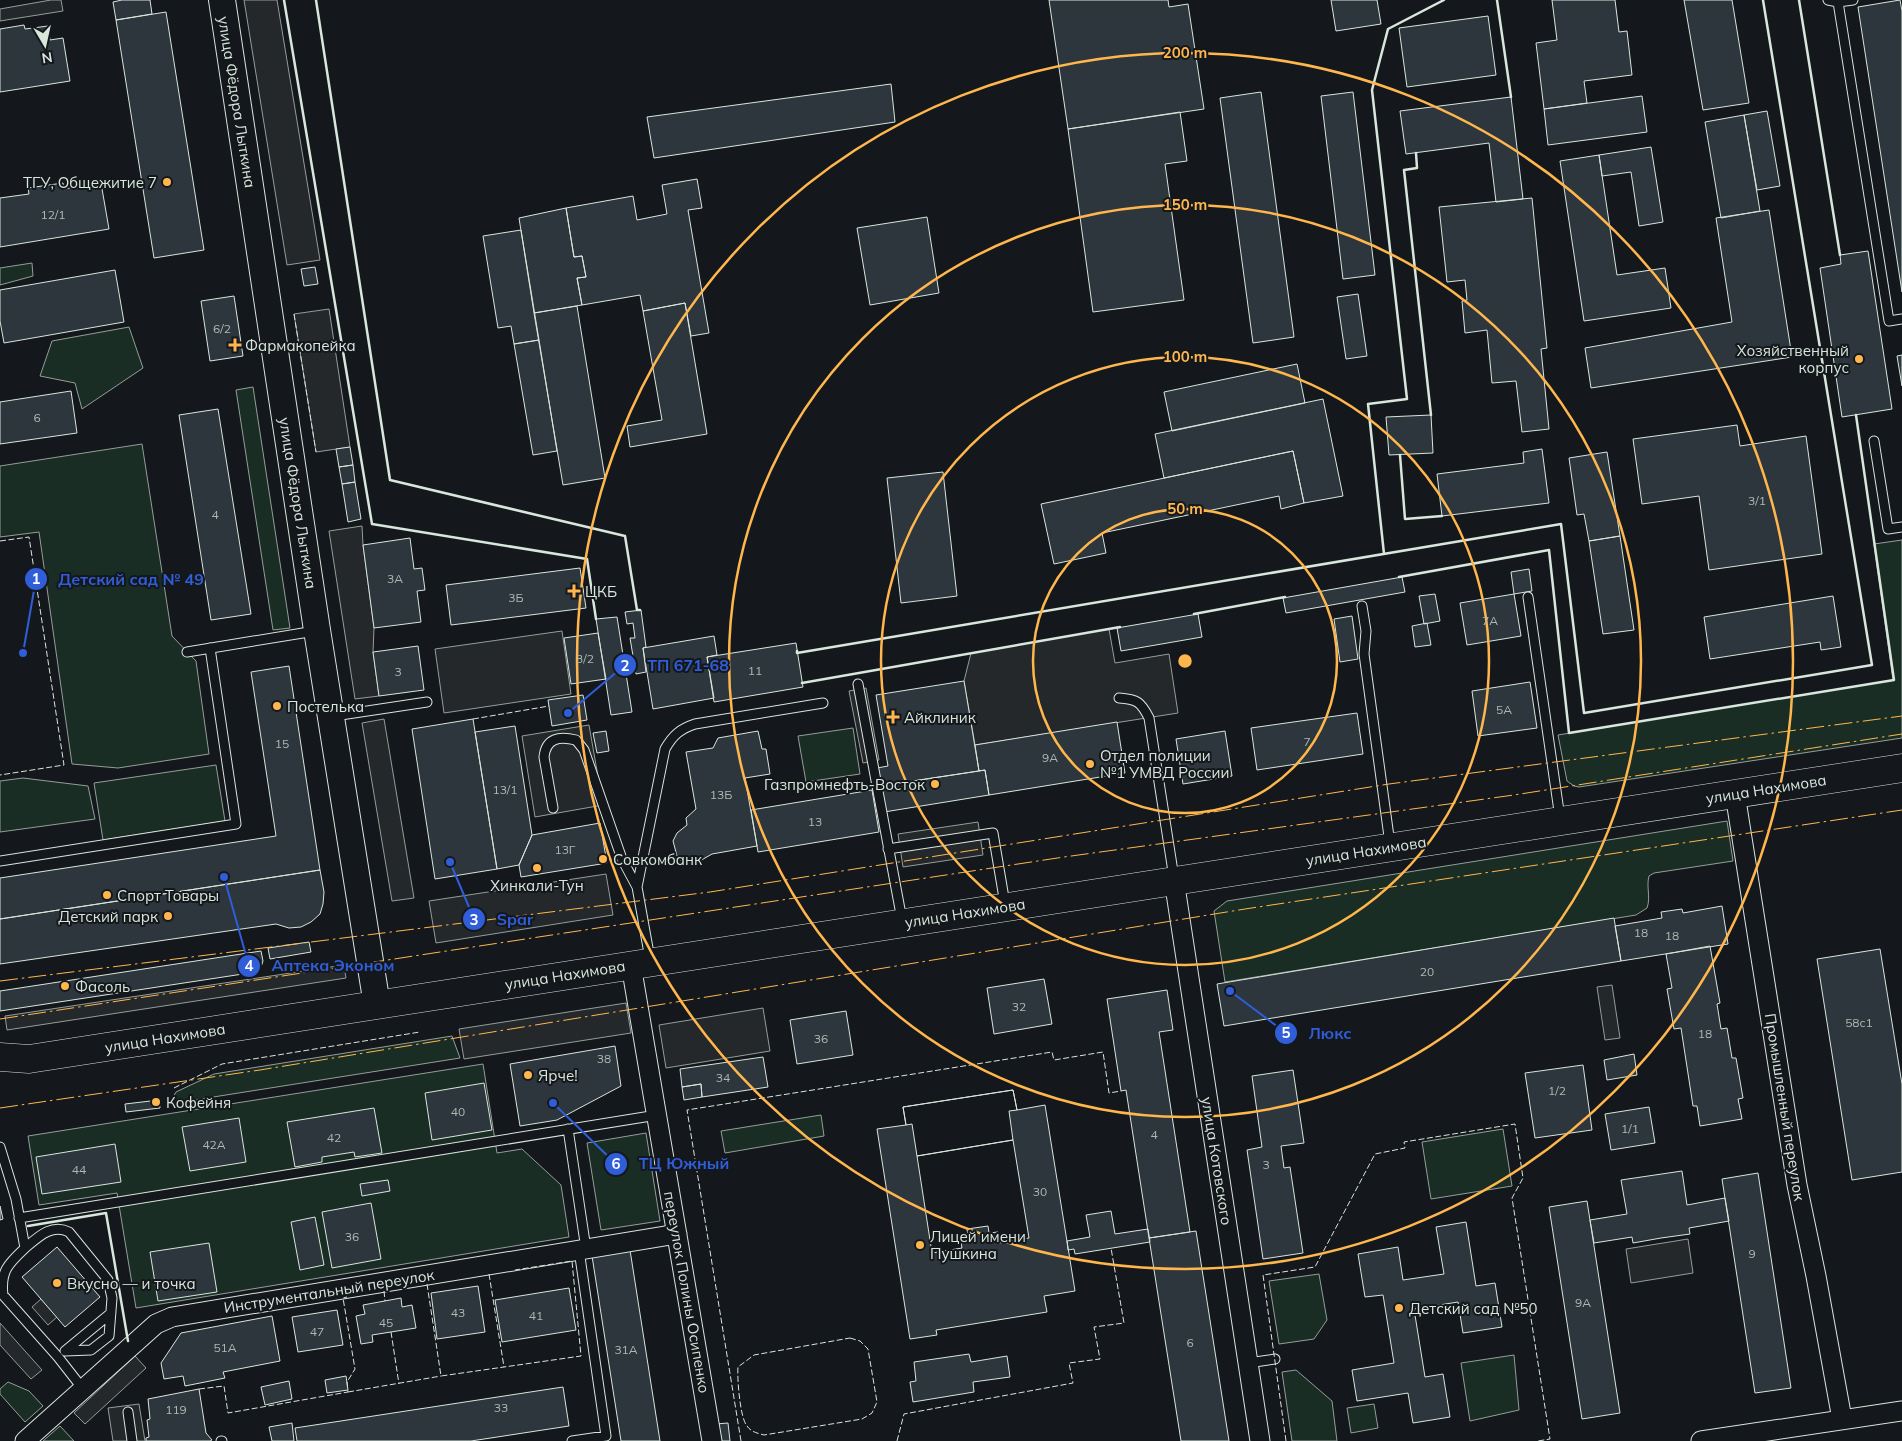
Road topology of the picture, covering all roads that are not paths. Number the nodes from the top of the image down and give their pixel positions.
1 (222, 0) edge
2 (1853, 0) edge
3 (1833, 1) edge
4 (1902, 319) edge
5 (1874, 441) dead end
6 (1902, 527) edge
7 (1528, 597) dead end
8 (1362, 606) dead end
9 (317, 630) junction
10 (210, 648) junction
11 (187, 652) dead end
12 (858, 684) dead end
13 (1119, 698) dead end
14 (427, 702) dead end
15 (823, 704) dead end
16 (331, 716) junction
17 (1902, 768) edge
18 (1735, 794) junction
19 (553, 808) dead end
20 (1561, 821) junction
21 (1391, 847) junction
22 (888, 849) junction
23 (0, 861) edge
24 (1174, 880) junction
25 (638, 886) junction
26 (1006, 907) junction
27 (902, 923) junction
28 (640, 964) junction
29 (377, 1004) junction
30 (0, 1057) edge
31 (29, 1059) junction
32 (0, 1077) edge
33 (657, 1115) junction
34 (568, 1129) junction
35 (0, 1147) edge
36 (20, 1218) junction
37 (677, 1234) junction
38 (25, 1248) junction
39 (583, 1250) junction
40 (111, 1314) junction
41 (61, 1354) junction
42 (1275, 1359) dead end
43 (1248, 1363) junction
44 (83, 1389) junction
45 (1902, 1411) edge
46 (128, 1412) dead end
47 (1842, 1419) junction
48 (26, 1441) edge
49 (132, 1441) edge
50 (572, 1441) edge
51 (712, 1441) edge
52 (1260, 1441) edge
53 (1701, 1441) edge

1 - 9 street, улица Фёдора Лыткина
2 - 3 lane
3 - 4 lane
5 - 6 lane
7 - 20 lane
8 - 21 lane
9 - 10 lane
9 - 16 street, улица Фёдора Лыткина
10 - 11 lane
10 - 23 lane
12 - 22 lane
13 - 24 lane
14 - 16 lane
15 - 25 lane
16 - 29 street, улица Фёдора Лыткина
17 - 18 main road, улица Нахимова
18 - 20 main road, улица Нахимова
18 - 47 street, Промышленный переулок
19 - 25 lane
20 - 21 main road, улица Нахимова
21 - 24 main road, улица Нахимова
22 - 26 lane
22 - 27 lane
24 - 26 main road, улица Нахимова
24 - 43 street, улица Котовского
25 - 28 lane
26 - 27 main road, улица Нахимова
27 - 28 main road, улица Нахимова
28 - 29 main road, улица Нахимова
28 - 33 street, переулок Полины Осипенко
29 - 31 main road, улица Нахимова
30 - 31 main road, улица Нахимова
31 - 32 main road, улица Нахимова
33 - 34 lane
33 - 37 street, переулок Полины Осипенко
34 - 36 lane
34 - 39 lane
35 - 36 lane
36 - 38 lane
37 - 39 street, Инструментальный переулок
37 - 51 street, переулок Полины Осипенко
38 - 40 lane
38 - 41 lane
39 - 44 street, Инструментальный переулок
39 - 50 lane
40 - 41 lane
40 - 41 lane
41 - 44 lane
42 - 43 lane
43 - 52 street, улица Котовского
44 - 48 street, Инструментальный переулок
45 - 47 street
46 - 49 lane
47 - 53 street

